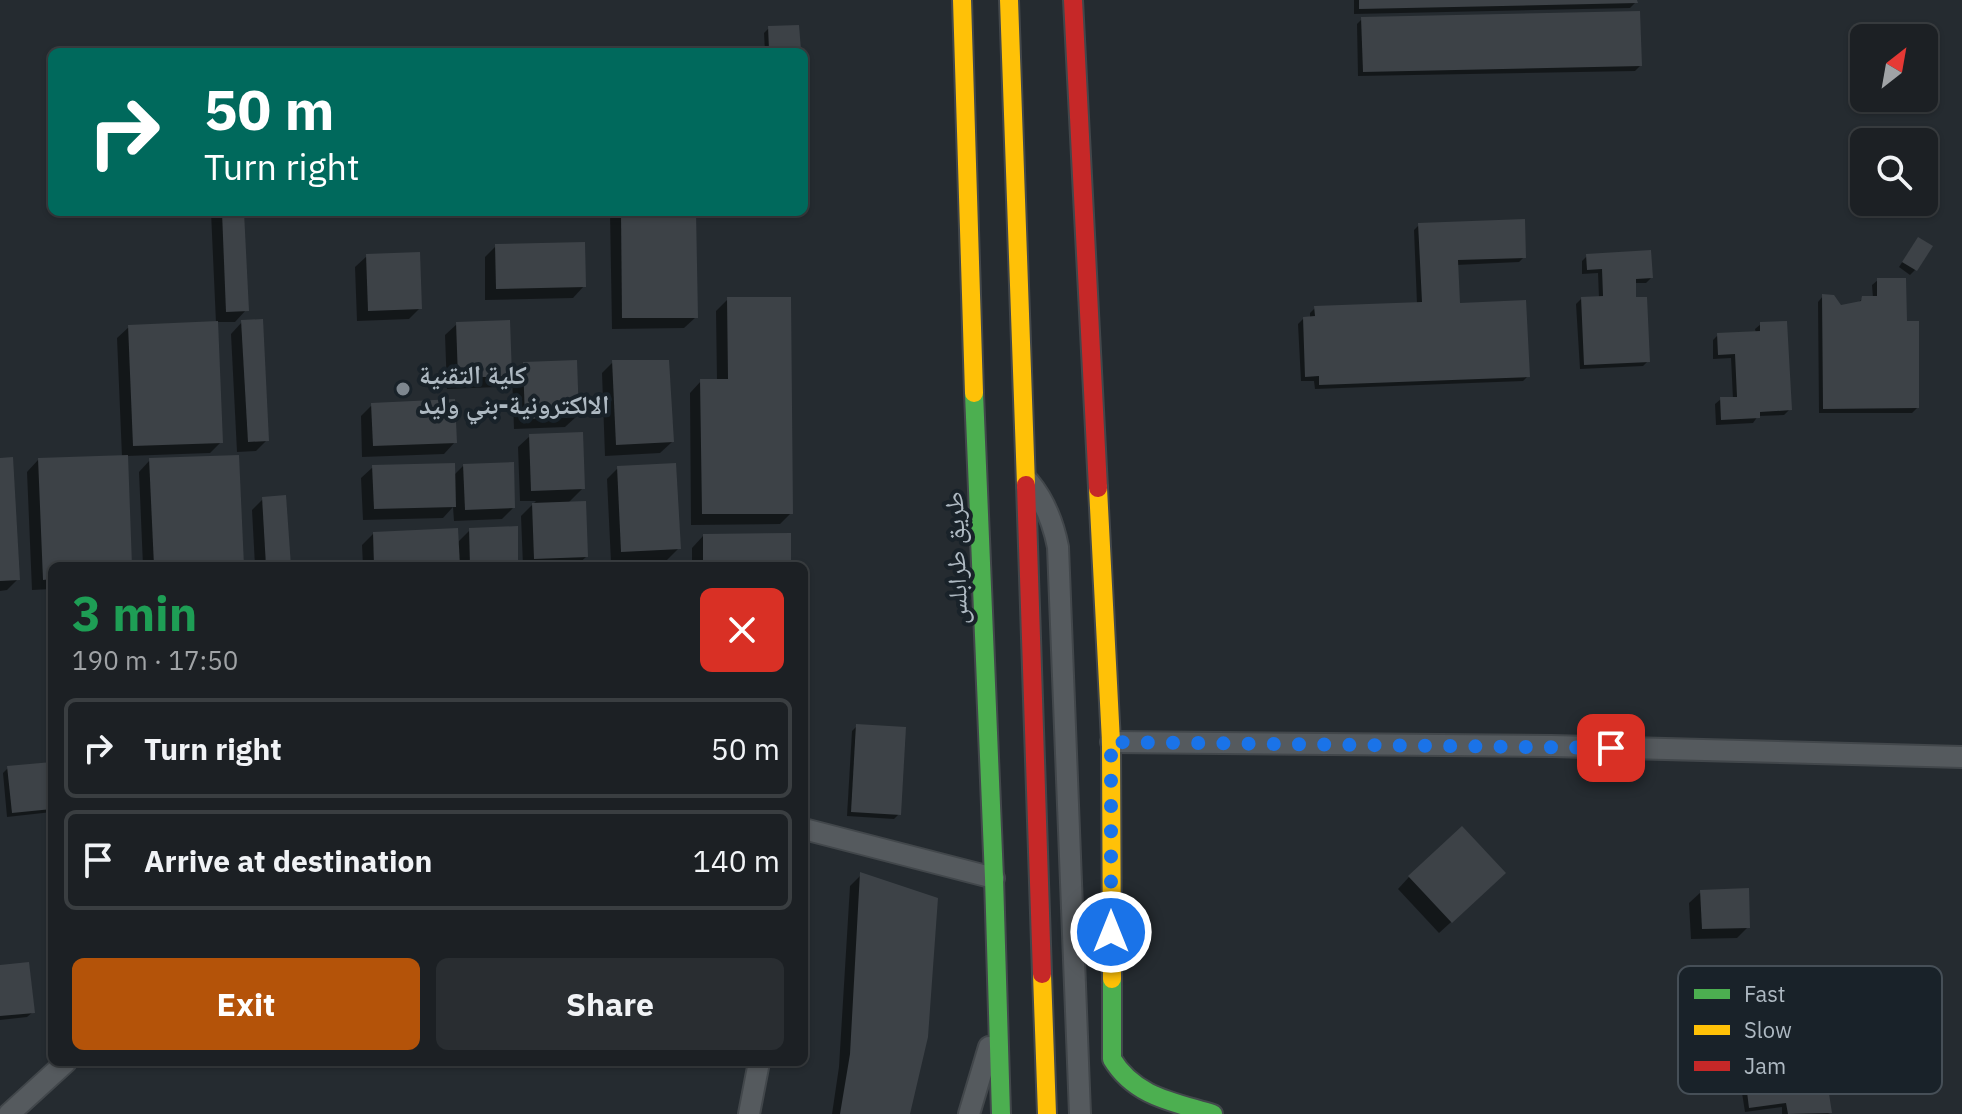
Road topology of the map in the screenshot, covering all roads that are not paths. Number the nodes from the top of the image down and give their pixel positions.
1 (962, 0) edge
2 (1009, 0) edge
3 (1073, 0) edge
4 (1025, 477) junction
5 (1111, 742) junction
6 (1962, 757) edge
7 (808, 832) edge
8 (994, 878) junction
9 (999, 1016) junction
10 (62, 1066) edge
11 (758, 1066) edge
12 (9, 1114) edge
13 (749, 1114) edge
14 (969, 1114) edge
15 (1001, 1114) edge
16 (1047, 1114) edge
17 (1080, 1114) edge
18 (1213, 1114) edge

1 - 8 main road, طريق طرابلس
2 - 4 main road
3 - 5 main road
4 - 16 main road
4 - 17 street
5 - 6 street
5 - 18 main road
7 - 8 street
8 - 9 main road, طريق طرابلس
9 - 14 street
9 - 15 main road, طريق طرابلس
10 - 12 street
11 - 13 street

